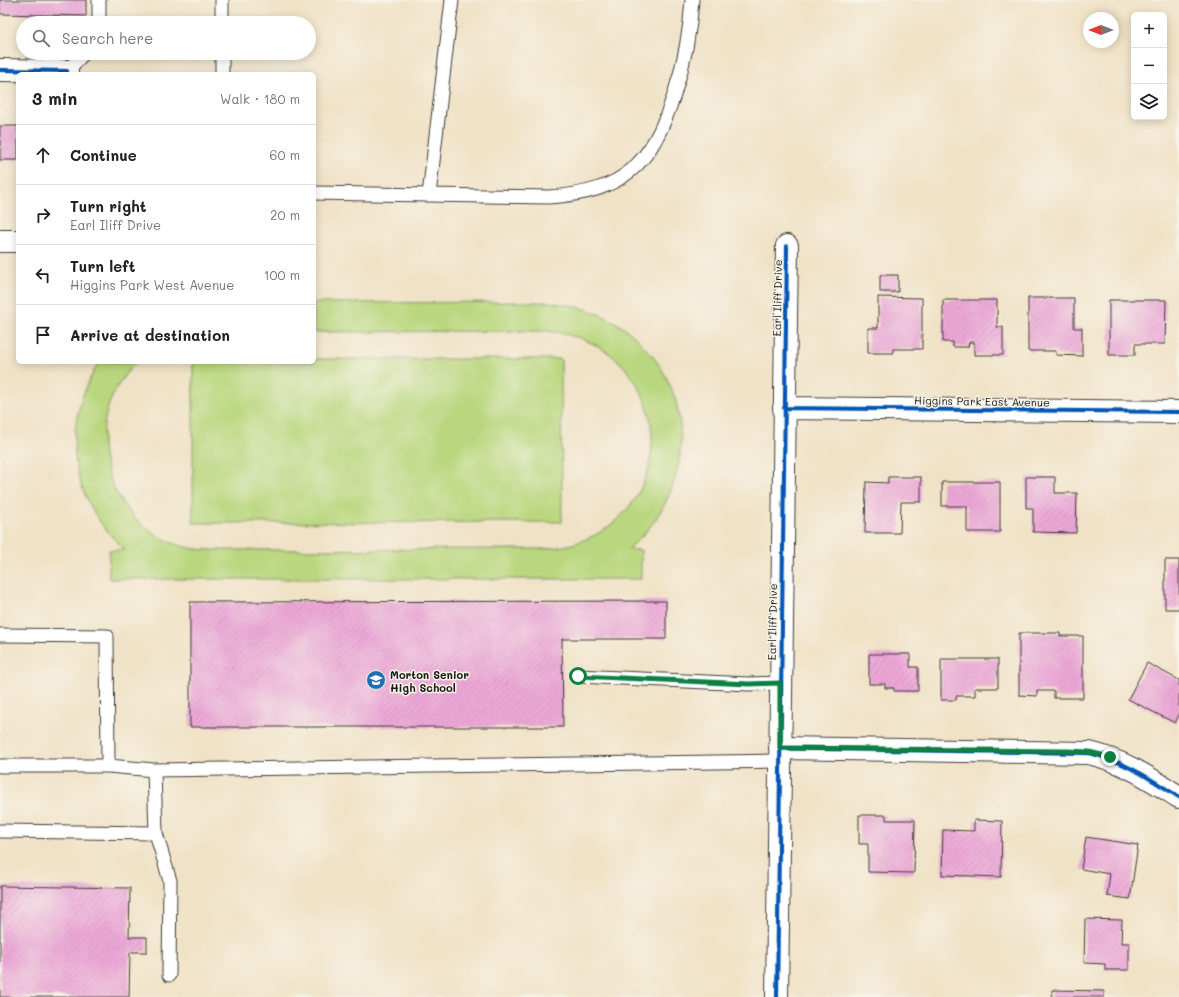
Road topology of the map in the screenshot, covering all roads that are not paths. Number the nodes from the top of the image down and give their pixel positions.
1 (99, 0) edge
2 (222, 0) edge
3 (452, 0) edge
4 (692, 0) edge
5 (99, 16) edge
6 (222, 16) edge
7 (78, 60) edge
8 (222, 60) edge
9 (0, 70) edge
10 (67, 72) edge
11 (222, 72) edge
12 (316, 193) edge
13 (429, 195) junction
14 (0, 241) edge
15 (16, 241) edge
16 (787, 246) dead end
17 (784, 408) junction
18 (1179, 412) edge
19 (0, 635) edge
20 (578, 676) dead end
21 (780, 683) junction
22 (780, 754) junction
23 (0, 766) edge
24 (108, 766) junction
25 (154, 770) junction
26 (1179, 798) edge
27 (0, 831) edge
28 (156, 833) junction
29 (169, 975) dead end
30 (777, 997) edge

1 - 5 lane
2 - 6 lane
3 - 13 lane
4 - 13 lane
7 - 10 lane
8 - 11 lane
9 - 10 street
12 - 13 lane
14 - 15 street
16 - 17 street, Earl Iliff Drive
17 - 18 street, Higgins Park East Avenue
17 - 21 street, Earl Iliff Drive
19 - 24 lane
20 - 21 lane
21 - 22 street, Earl Iliff Drive
22 - 25 lane
22 - 26 street
22 - 30 street, Earl Iliff Drive
23 - 24 lane
24 - 25 lane
25 - 28 lane
27 - 28 lane
28 - 29 lane

